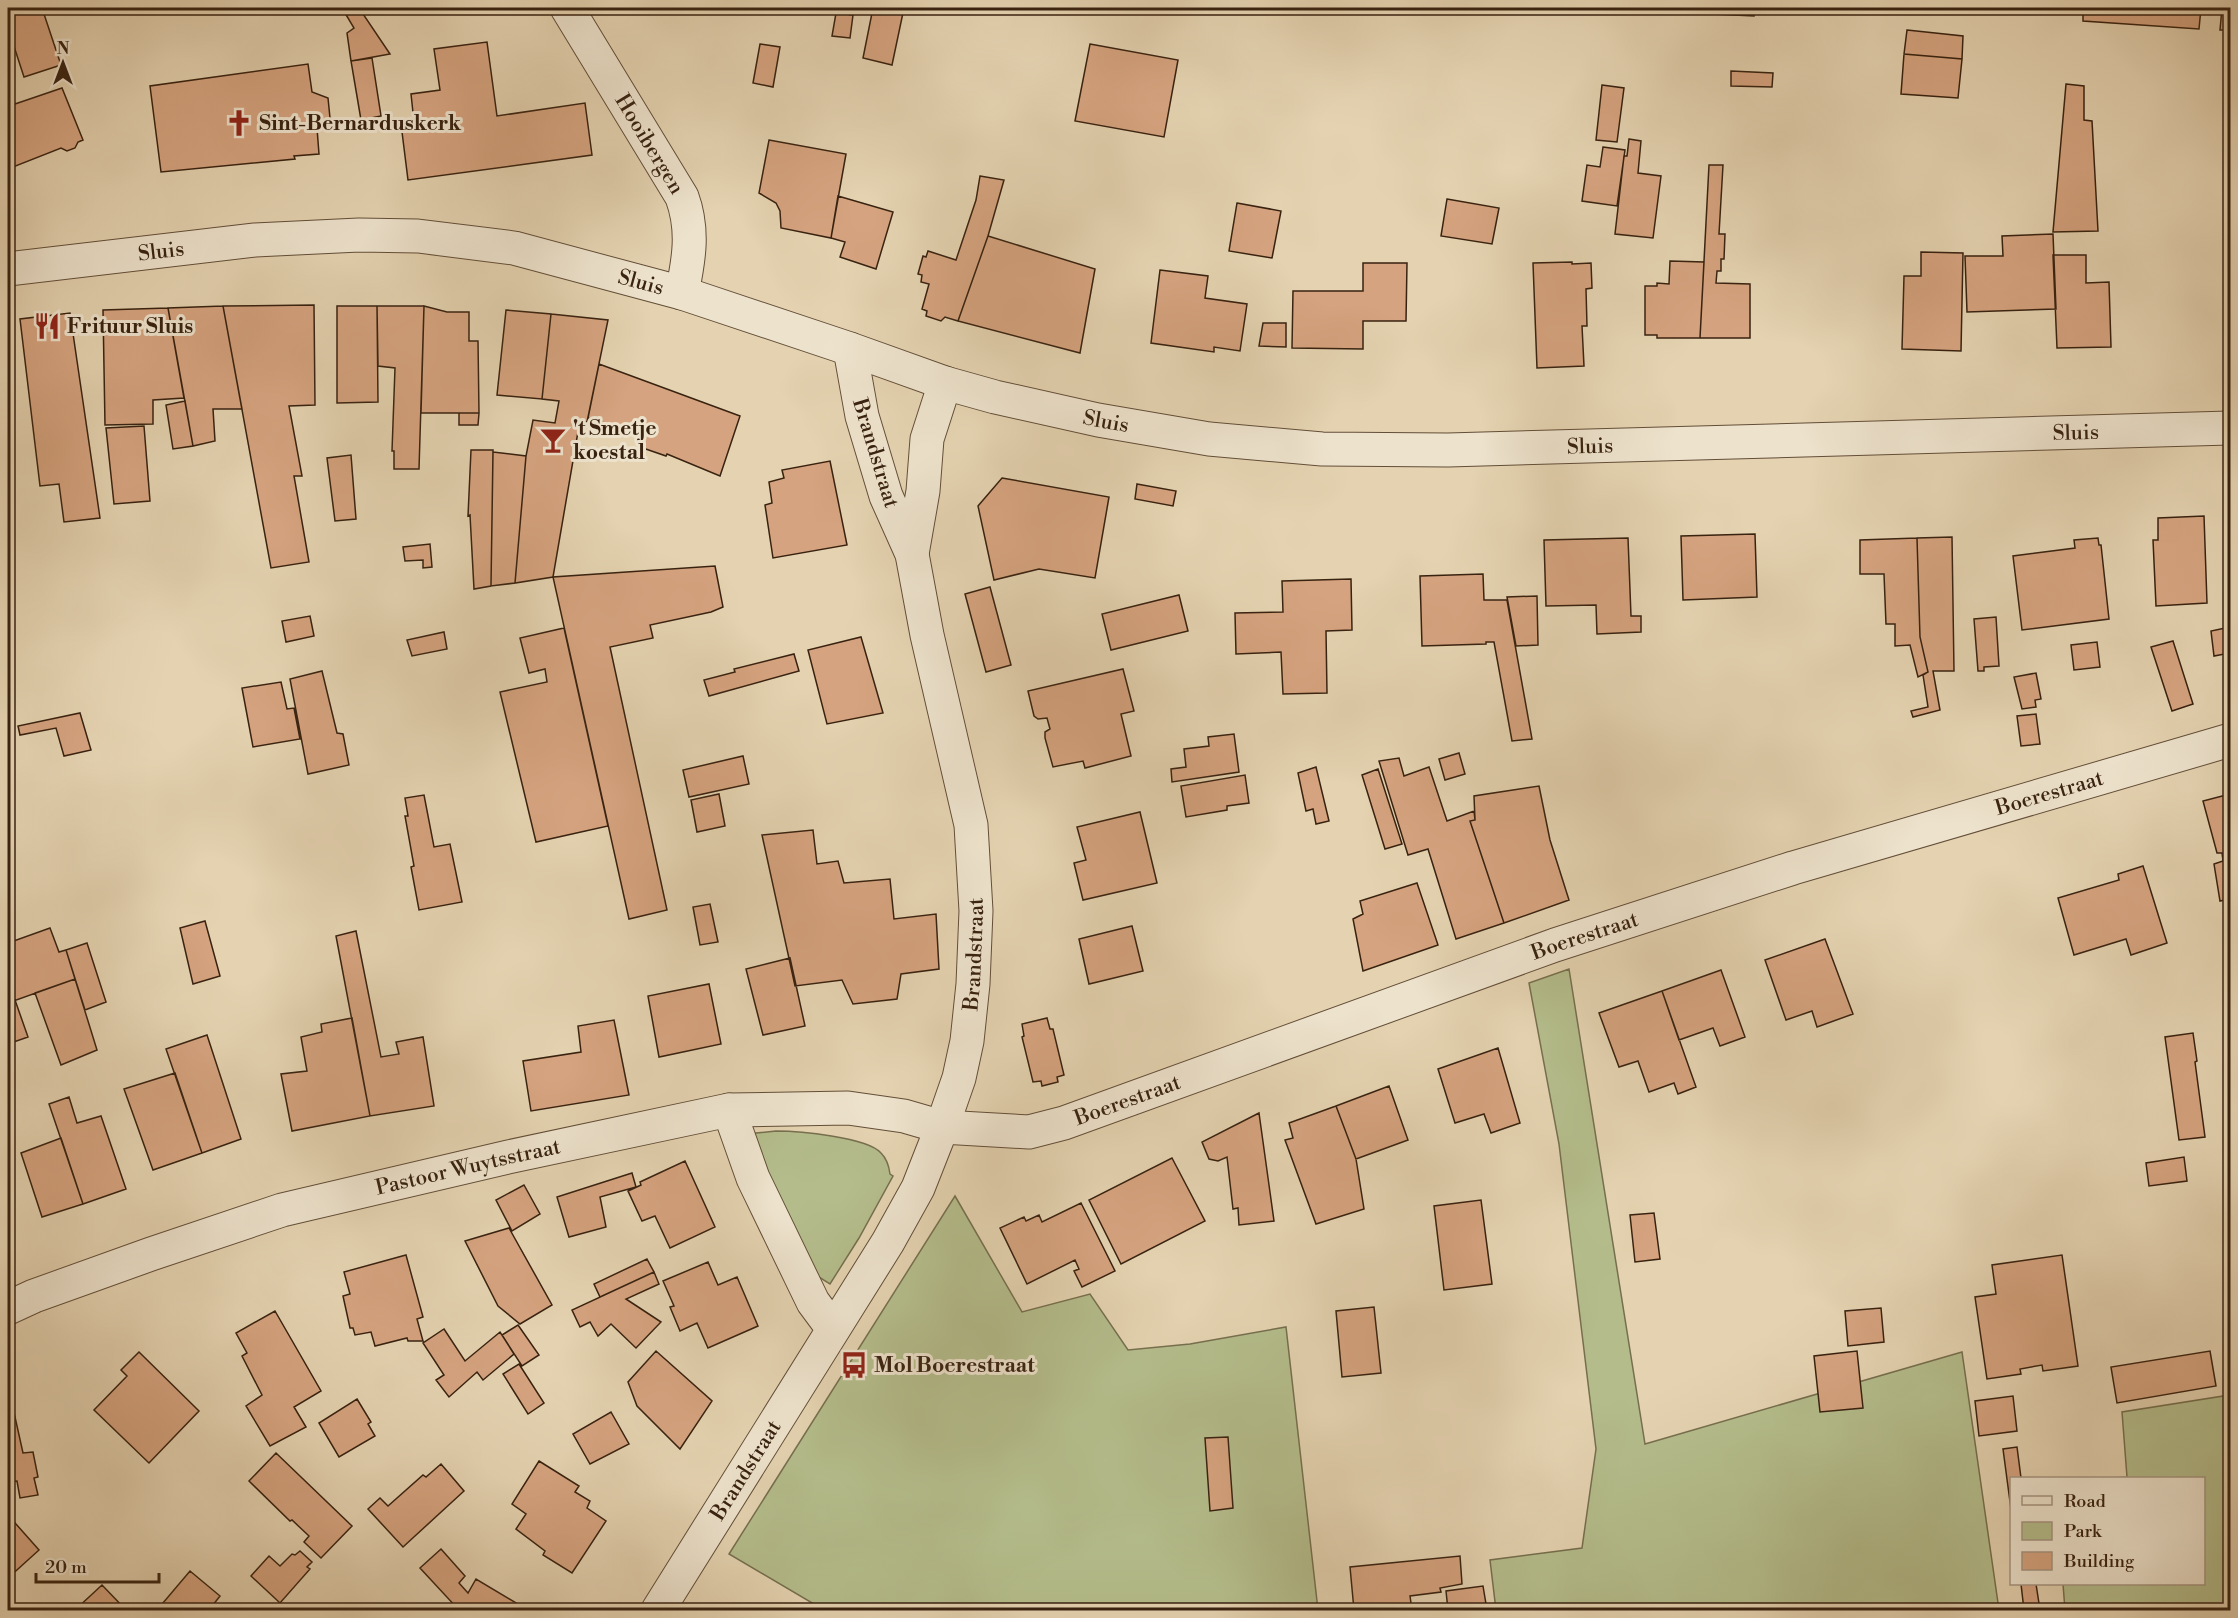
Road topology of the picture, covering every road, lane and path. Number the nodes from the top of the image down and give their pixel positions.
1 (567, 8) edge
2 (8, 269) edge
3 (682, 293) junction
4 (850, 349) junction
5 (945, 384) junction
6 (2230, 428) edge
7 (912, 554) junction
8 (2230, 740) edge
9 (729, 1110) junction
10 (942, 1127) junction
11 (8, 1308) edge
12 (833, 1329) junction
13 (658, 1611) edge

1 - 3 street, Hooibergen
2 - 3 street, Sluis
3 - 4 street, Sluis
4 - 5 street, Sluis
4 - 7 street, Brandstraat
5 - 6 street, Sluis
5 - 7 street, Brandstraat
7 - 10 street, Brandstraat
8 - 10 street, Boerestraat
9 - 10 street, Pastoor Wuytsstraat
9 - 11 street, Pastoor Wuytsstraat
9 - 12 street
10 - 12 street, Brandstraat
12 - 13 street, Brandstraat

